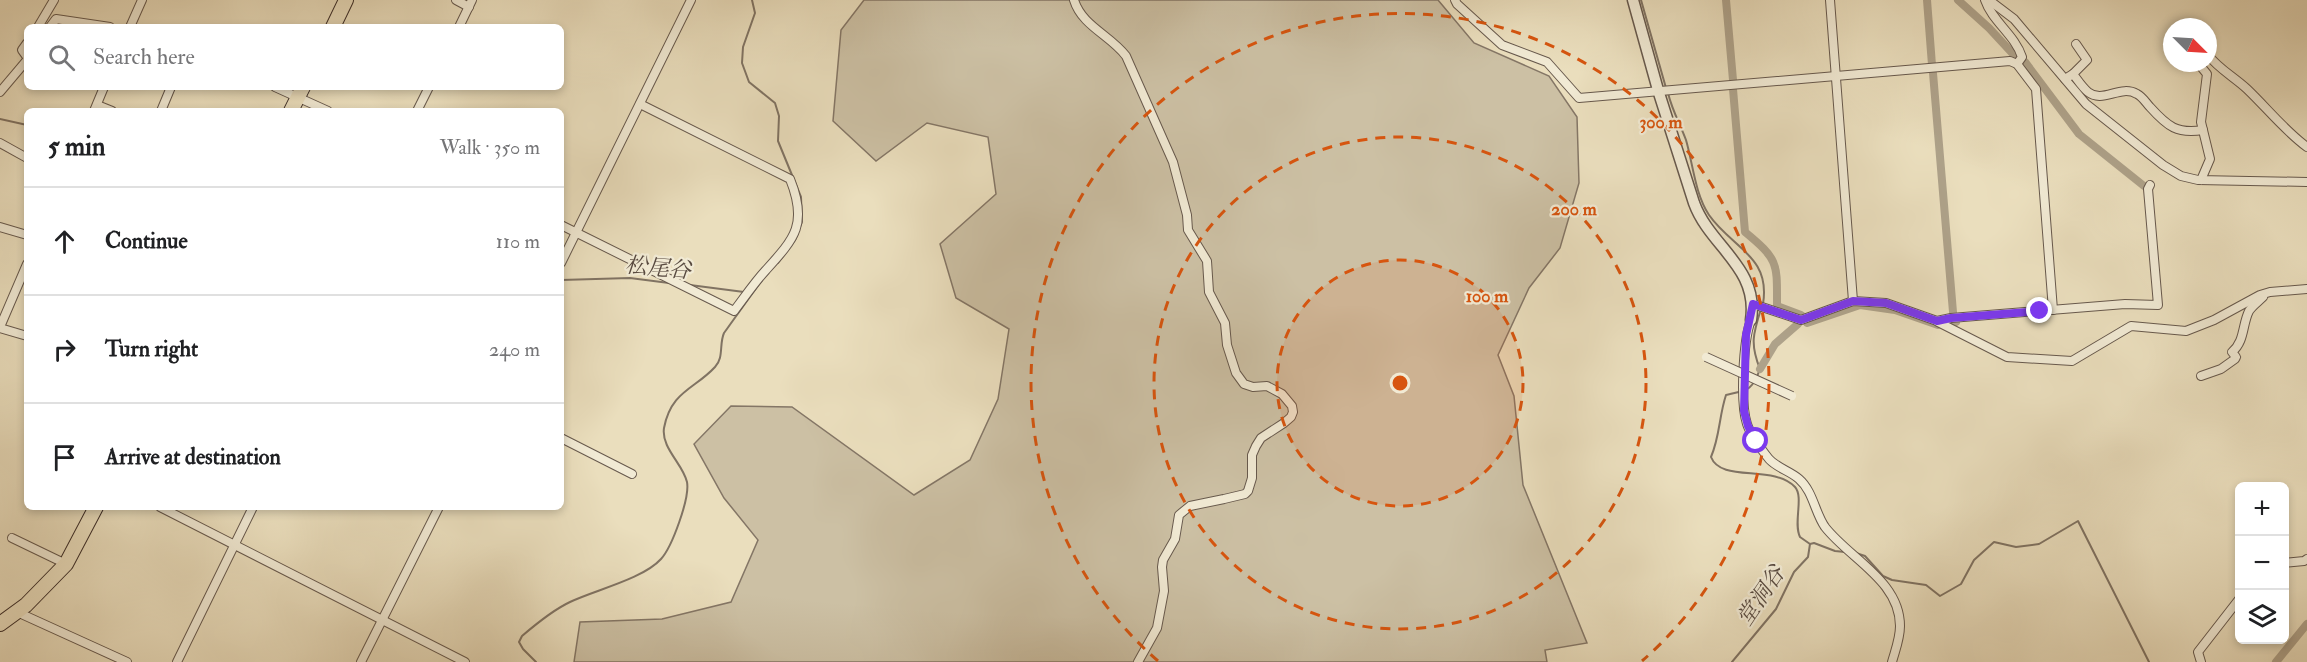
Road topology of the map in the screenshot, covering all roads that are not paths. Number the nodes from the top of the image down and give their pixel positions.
1 (54, 0) edge
2 (142, 0) edge
3 (346, 0) edge
4 (456, 0) edge
5 (691, 0) edge
6 (1074, 0) edge
7 (1455, 0) edge
8 (1633, 0) edge
9 (1830, 0) edge
10 (1987, 0) edge
11 (471, 3) edge
12 (40, 24) edge
13 (52, 24) edge
14 (90, 24) edge
15 (131, 24) edge
16 (334, 24) edge
17 (460, 24) edge
18 (2076, 44) dead end
19 (24, 63) edge
20 (2017, 64) junction
21 (2217, 66) edge
22 (2205, 72) edge
23 (2073, 74) junction
24 (1834, 76) junction
25 (2065, 80) junction
26 (103, 90) edge
27 (170, 90) edge
28 (428, 90) edge
29 (1658, 90) junction
30 (0, 92) edge
31 (301, 92) edge
32 (640, 105) junction
33 (95, 108) edge
34 (162, 108) edge
35 (293, 108) edge
36 (324, 108) edge
37 (418, 108) edge
38 (2203, 130) junction
39 (0, 143) edge
40 (2307, 147) edge
41 (24, 156) edge
42 (2201, 180) junction
43 (2307, 182) edge
44 (2150, 185) dead end
45 (0, 227) edge
46 (564, 227) edge
47 (576, 233) junction
48 (24, 234) edge
49 (564, 256) edge
50 (24, 272) edge
51 (2307, 289) edge
52 (2266, 294) junction
53 (1853, 301) junction
54 (1753, 304) junction
55 (2053, 309) junction
56 (1751, 320) joint
57 (1937, 321) junction
58 (0, 327) edge
59 (24, 335) edge
60 (1706, 357) dead end
61 (2201, 376) dead end
62 (1792, 396) dead end
63 (564, 440) edge
64 (632, 474) dead end
65 (94, 510) edge
66 (166, 510) edge
67 (251, 510) edge
68 (438, 510) edge
69 (12, 538) dead end
70 (233, 545) junction
71 (2307, 559) edge
72 (2289, 562) edge
73 (66, 564) junction
74 (2235, 604) edge
75 (17, 612) junction
76 (383, 620) junction
77 (0, 624) edge
78 (127, 662) edge
79 (177, 662) edge
80 (361, 662) edge
81 (465, 662) edge
82 (1138, 662) edge
83 (1892, 662) edge
84 (2201, 662) edge

1 - 12 street
2 - 15 street
3 - 16 highway
4 - 11 street
5 - 32 street
6 - 82 street
7 - 29 street
8 - 29 street
9 - 24 street
10 - 20 street
10 - 25 street
11 - 17 street
13 - 14 street
18 - 23 street
19 - 30 street
20 - 24 street
20 - 55 street
21 - 40 street
22 - 38 street
23 - 25 street
23 - 38 street
24 - 29 street
24 - 53 street
25 - 42 street
26 - 33 street
27 - 34 street
28 - 37 street
29 - 54 street
31 - 35 highway
31 - 36 street
32 - 47 street
32 - 47 street
38 - 42 street
39 - 41 street
42 - 43 street
44 - 55 street
45 - 48 street
46 - 47 street
47 - 49 street
50 - 58 street
51 - 52 street
52 - 57 street
52 - 61 street
53 - 54 street
53 - 57 street
54 - 56 street
55 - 57 street
56 - 83 street
58 - 59 street
60 - 62 street, bridge
63 - 64 street
65 - 73 highway
66 - 70 street
67 - 70 street
68 - 76 street
69 - 73 street
70 - 76 street
70 - 79 street
71 - 72 street
73 - 75 highway
74 - 84 street
75 - 77 highway
75 - 78 street
76 - 80 street
76 - 81 street

